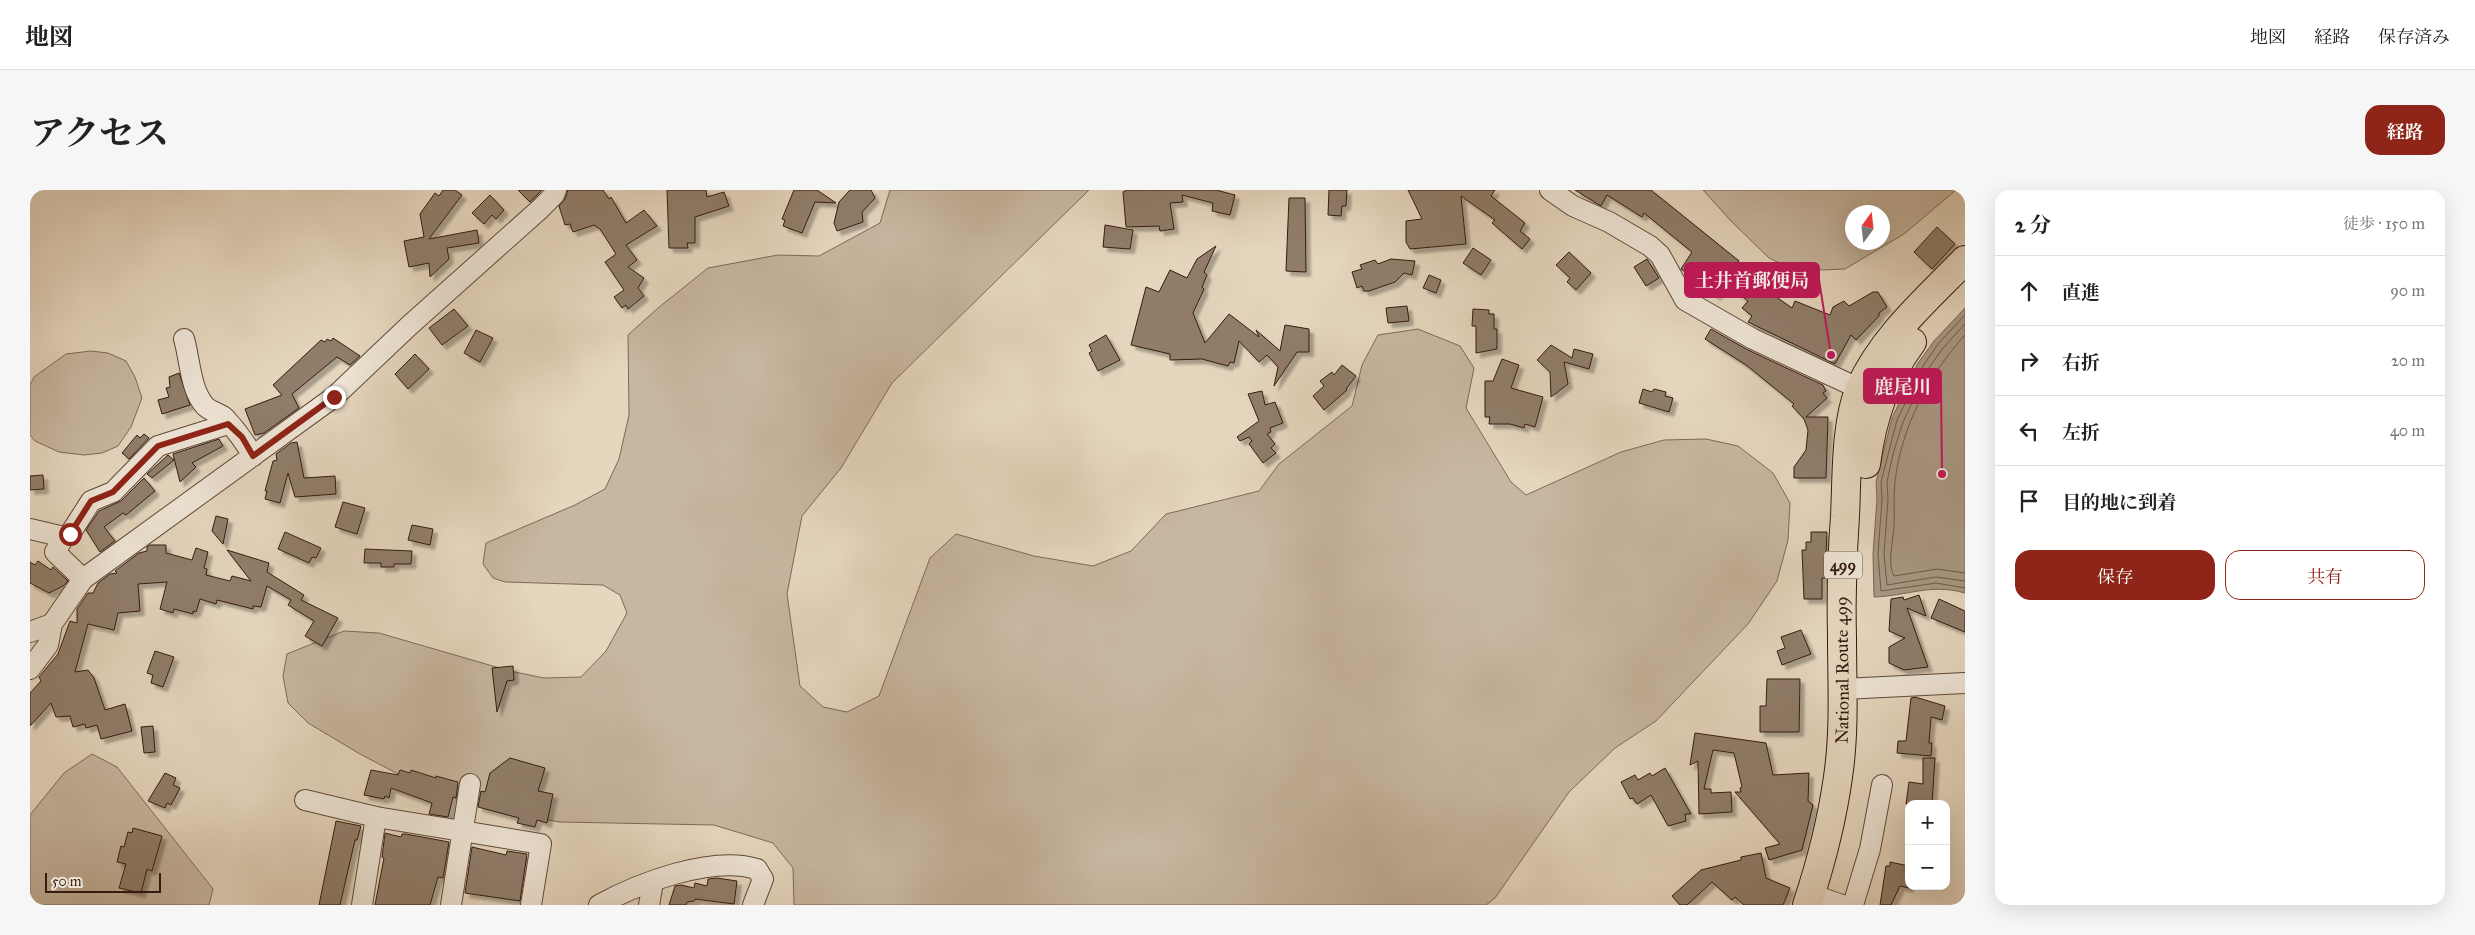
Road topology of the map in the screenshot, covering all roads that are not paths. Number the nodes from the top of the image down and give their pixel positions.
1 (556, 190) edge
2 (1550, 190) edge
3 (1965, 260) edge
4 (1965, 284) edge
5 (184, 339) dead end
6 (1860, 389) junction
7 (228, 424) junction
8 (253, 456) junction
9 (30, 529) edge
10 (64, 537) junction
11 (83, 579) junction
12 (52, 624) junction
13 (30, 632) edge
14 (30, 669) edge
15 (1965, 683) edge
16 (1851, 688) junction
17 (470, 784) dead end
18 (1882, 785) dead end
19 (305, 800) dead end
20 (376, 817) junction
21 (462, 829) junction
22 (653, 882) junction
23 (1824, 904) edge
24 (362, 905) edge
25 (451, 905) edge
26 (531, 905) edge
27 (599, 905) edge
28 (649, 905) edge
29 (753, 905) edge
30 (1853, 905) edge

1 - 8 street
2 - 6 street
3 - 6 highway, National Route 499 / 499
4 - 16 highway, National Route 499 / 499
5 - 7 street
6 - 16 highway, National Route 499 / 499
7 - 8 street
7 - 10 street
8 - 11 street
9 - 10 street
10 - 11 street
11 - 12 street
12 - 13 street
12 - 14 street
15 - 16 street
16 - 23 highway, National Route 499 / 499
17 - 21 street
18 - 30 street
19 - 20 street
20 - 21 street
20 - 24 street
21 - 25 street
21 - 26 street
22 - 27 street
22 - 28 street
22 - 29 street

